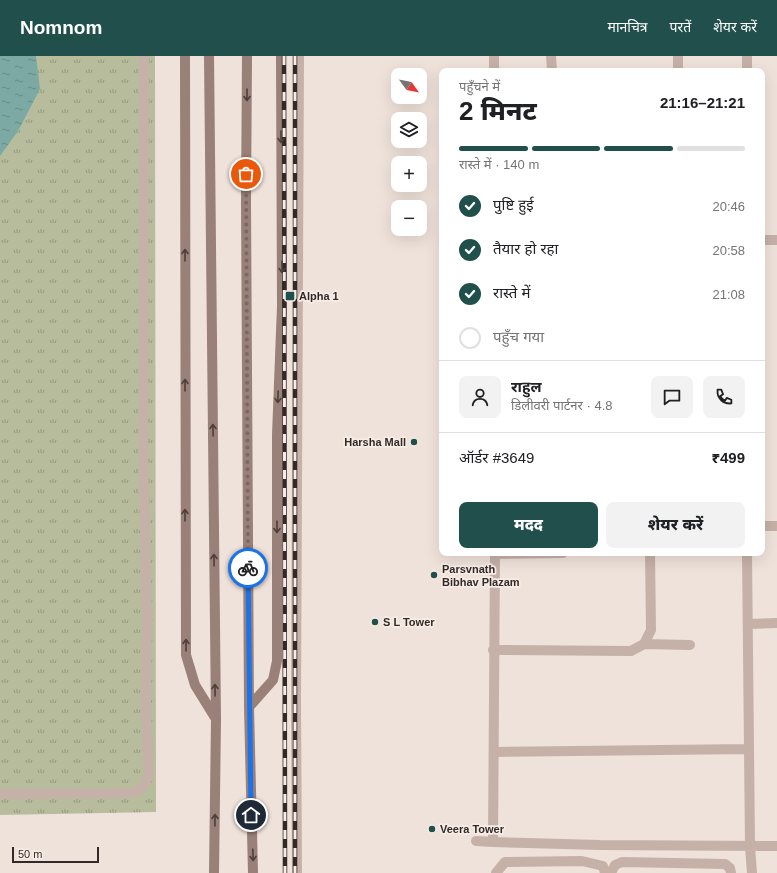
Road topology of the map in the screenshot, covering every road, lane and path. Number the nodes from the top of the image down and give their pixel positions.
1 (144, 56) edge
2 (184, 56) edge
3 (209, 56) edge
4 (247, 56) edge
5 (281, 56) edge
6 (299, 56) edge
7 (494, 56) edge
8 (551, 56) edge
9 (678, 56) edge
10 (747, 56) edge
11 (494, 68) edge
12 (552, 68) edge
13 (678, 68) edge
14 (747, 68) edge
15 (765, 240) edge
16 (777, 240) edge
17 (765, 526) edge
18 (777, 526) edge
19 (495, 556) edge
20 (650, 556) edge
21 (747, 556) edge
22 (777, 623) edge
23 (748, 624) junction
24 (644, 644) junction
25 (690, 645) dead end
26 (493, 650) junction
27 (249, 707) junction
28 (216, 719) junction
29 (749, 749) junction
30 (494, 752) junction
31 (0, 794) edge
32 (476, 841) dead end
33 (493, 842) junction
34 (750, 846) junction
35 (777, 846) edge
36 (214, 873) edge
37 (253, 873) edge
38 (297, 873) edge
39 (496, 873) edge
40 (605, 873) edge
41 (612, 873) edge
42 (731, 873) edge
43 (752, 873) edge

1 - 31 street
28 -> 2 street
28 -> 3 street
4 -> 27 street
5 -> 27 street
6 - 38 street
7 - 11 street
8 - 12 street
9 - 13 street
10 - 14 street
15 - 16 street
17 - 18 street
19 - 26 street
20 - 24 street
21 - 23 street
22 - 23 street
23 - 29 street
24 - 25 street
24 - 26 street
26 - 30 street
27 -> 37 street
36 -> 28 street
29 - 30 street
29 - 34 street
30 - 33 street
32 - 33 street
33 - 34 street
34 - 35 street
34 - 43 street
39 - 40 street
41 - 42 street

